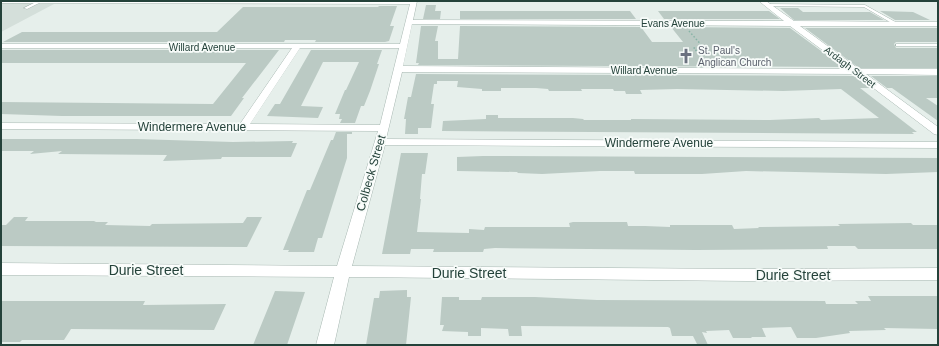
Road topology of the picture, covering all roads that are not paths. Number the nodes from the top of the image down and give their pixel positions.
1 (21, 1) edge
2 (232, 1) edge
3 (321, 1) edge
4 (1, 2) edge
5 (39, 2) edge
6 (414, 2) edge
7 (765, 3) edge
8 (26, 8) dead end
9 (408, 22) junction
10 (792, 24) junction
11 (897, 24) junction
12 (938, 24) edge
13 (898, 45) dead end
14 (938, 45) edge
15 (1, 46) edge
16 (403, 46) junction
17 (297, 47) junction
18 (398, 69) junction
19 (856, 72) junction
20 (938, 72) edge
21 (1, 126) edge
22 (243, 127) junction
23 (384, 128) junction
24 (938, 132) edge
25 (380, 142) junction
26 (938, 145) edge
27 (1, 269) edge
28 (343, 272) junction
29 (938, 274) edge
30 (325, 345) edge

1 - 4 street
1 - 5 street
2 - 3 street
2 - 5 street
3 - 6 street
5 - 8 lane
6 - 9 street, Colbeck Street
7 - 10 street, Ardagh Street
7 - 11 lane
9 - 10 street, Evans Avenue
9 - 16 street, Colbeck Street
10 - 11 street, Evans Avenue
10 - 19 street, Ardagh Street
11 - 12 street, Evans Avenue
13 - 14 lane
15 - 17 street, Willard Avenue
16 - 17 street, Willard Avenue
16 - 18 street, Colbeck Street
17 - 22 street
18 - 19 street, Willard Avenue
18 - 23 street, Colbeck Street
19 - 20 street, Willard Avenue
19 - 24 street, Ardagh Street
21 - 22 street, Windermere Avenue
22 - 23 street, Windermere Avenue
23 - 25 street, Colbeck Street
25 - 26 street, Windermere Avenue
25 - 28 street, Colbeck Street
27 - 28 street, Durie Street
28 - 29 street, Durie Street
28 - 30 street, Colbeck Street

